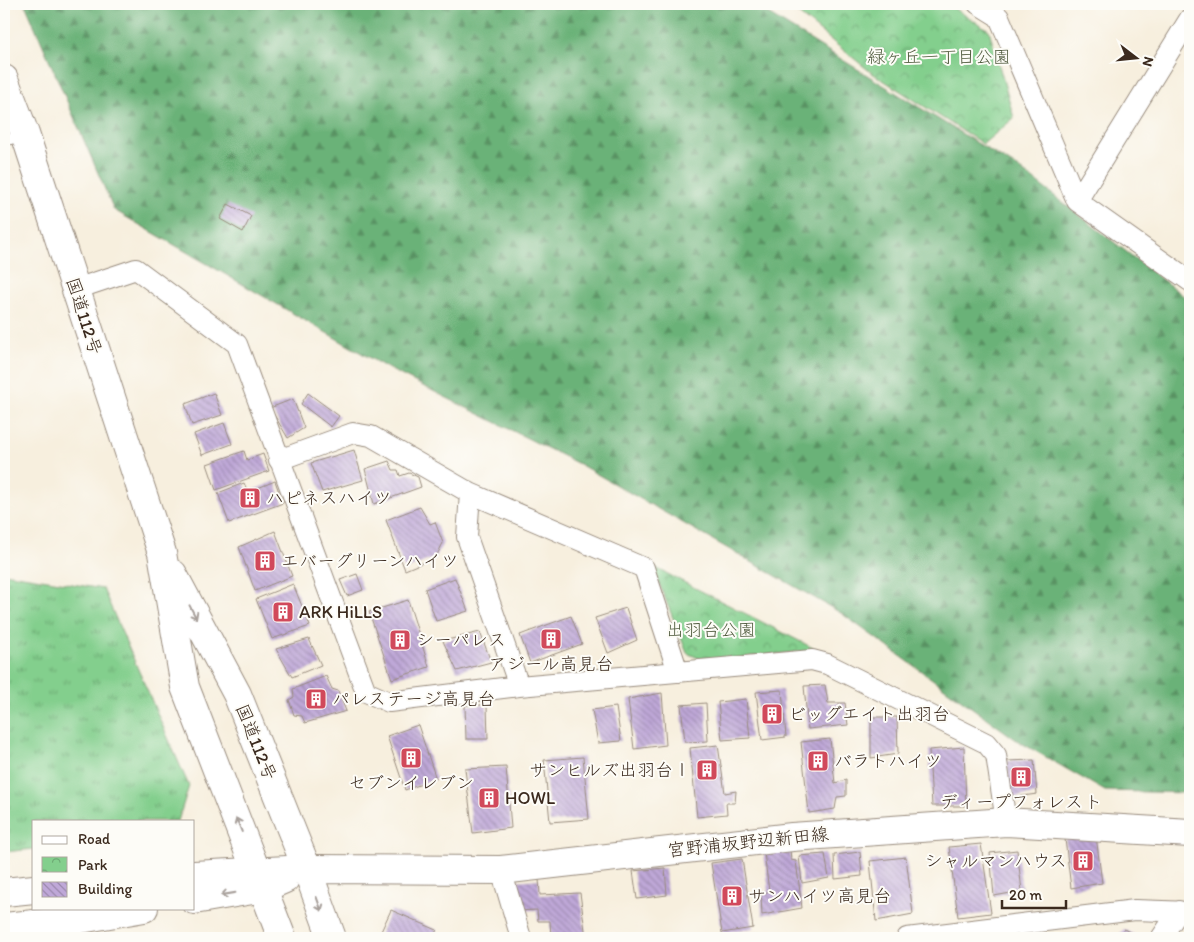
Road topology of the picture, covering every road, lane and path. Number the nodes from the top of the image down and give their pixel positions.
1 (978, 4) edge
2 (1003, 10) edge
3 (1190, 18) edge
4 (4, 79) edge
5 (14, 138) edge
6 (1077, 201) junction
7 (1190, 282) edge
8 (76, 289) junction
9 (279, 460) junction
10 (470, 493) junction
11 (162, 553) junction
12 (678, 672) junction
13 (519, 686) junction
14 (1006, 822) junction
15 (1190, 833) edge
16 (307, 869) junction
17 (501, 870) junction
18 (195, 875) edge
19 (260, 879) junction
20 (32, 889) edge
21 (4, 892) edge
22 (195, 900) edge
23 (132, 910) edge
24 (1185, 911) edge
25 (4, 927) edge
26 (282, 938) edge
27 (332, 938) edge
28 (521, 938) edge
29 (907, 938) edge
30 (1161, 938) edge

1 - 2 street
2 - 6 street
3 - 6 street
4 - 5 main road, 国道112号
5 - 8 main road, 国道112号
6 - 7 street
8 - 9 street
8 - 11 main road, 国道112号
9 - 10 street
9 - 13 street
10 - 12 street
10 - 13 street
11 -> 16 main road, 国道112号
19 -> 11 main road, 国道112号
12 - 13 street
12 - 14 street
14 - 15 main road, 宮野浦坂野辺新田線
14 - 17 main road, 宮野浦坂野辺新田線
16 - 17 main road, 宮野浦坂野辺新田線
16 - 19 main road, 宮野浦坂野辺新田線
16 -> 27 main road, 国道112号
17 - 28 street
18 - 19 main road, 宮野浦坂野辺新田線
19 -> 22 main road, 宮野浦坂野辺新田線
19 - 26 main road, 国道112号
20 - 21 main road
23 - 25 main road
24 - 29 street
24 - 30 street

